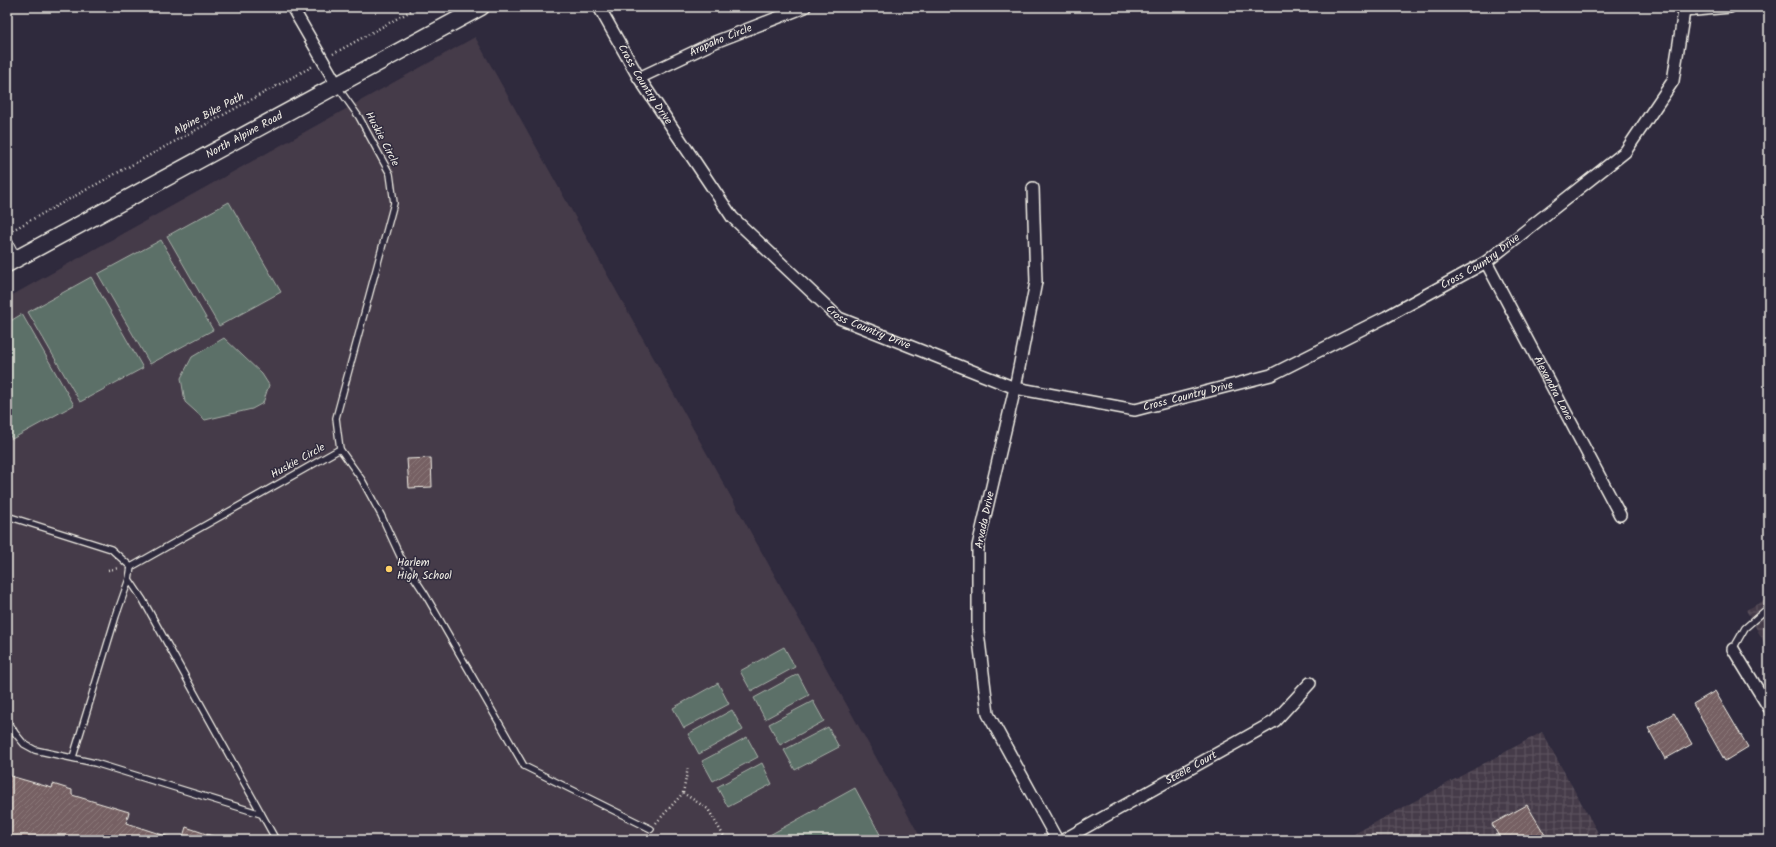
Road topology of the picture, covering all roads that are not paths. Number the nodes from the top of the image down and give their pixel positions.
1 (292, 7) edge
2 (481, 7) edge
3 (599, 7) edge
4 (805, 7) edge
5 (1730, 7) edge
6 (1683, 9) edge
7 (638, 78) junction
8 (337, 85) junction
9 (1033, 188) dead end
10 (7, 244) edge
11 (11, 262) edge
12 (1486, 262) junction
13 (1015, 388) junction
14 (340, 449) junction
15 (1620, 515) dead end
16 (7, 516) edge
17 (131, 567) junction
18 (129, 579) junction
19 (1769, 607) edge
20 (1733, 649) joint
21 (1310, 683) dead end
22 (1769, 708) edge
23 (7, 718) edge
24 (73, 757) junction
25 (261, 814) junction
26 (651, 829) road end
27 (276, 840) edge
28 (1056, 840) edge
29 (1063, 840) edge

1 - 8 street
2 - 8 main road, North Alpine Road
3 - 7 street, Cross Country Drive
4 - 7 street, Arapaho Circle
5 - 6 street
6 - 12 street, Cross Country Drive
7 - 13 street, Cross Country Drive
8 - 11 main road, North Alpine Road
8 - 14 lane, Huskie Circle
9 - 13 street, Arvada Drive
10 - 11 street
12 - 13 street, Cross Country Drive
12 - 15 street, Alexandra Lane
13 - 28 street, Arvada Drive
14 - 17 lane, Huskie Circle
14 - 26 lane
16 - 17 lane
17 - 18 lane
18 - 24 lane
18 - 25 lane
19 - 20 lane
20 - 22 street
21 - 29 street, Steele Court
23 - 24 lane
24 - 25 lane
25 - 27 lane

